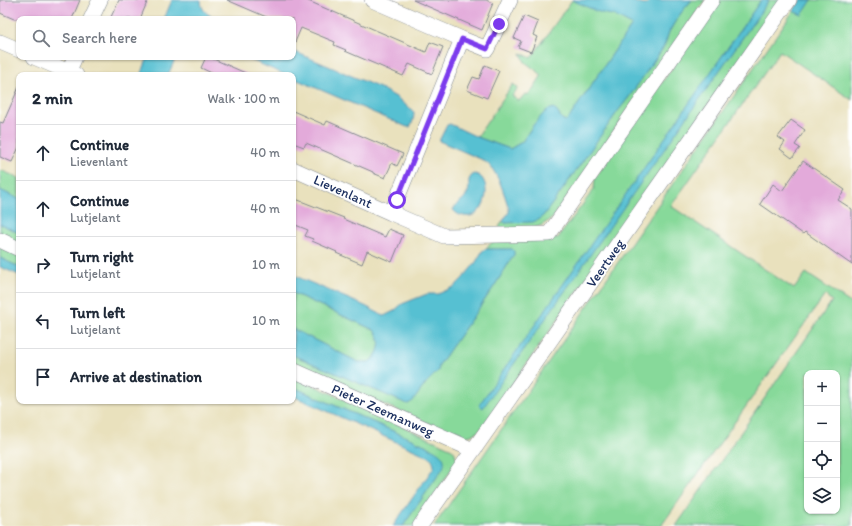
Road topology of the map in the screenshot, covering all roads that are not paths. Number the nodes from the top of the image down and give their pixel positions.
1 (100, 0) edge
2 (372, 0) edge
3 (394, 0) edge
4 (510, 0) edge
5 (712, 0) edge
6 (789, 0) edge
7 (92, 16) edge
8 (414, 18) junction
9 (462, 39) junction
10 (0, 42) edge
11 (16, 49) edge
12 (40, 60) edge
13 (74, 60) edge
14 (66, 72) edge
15 (71, 72) edge
16 (296, 170) edge
17 (391, 213) junction
18 (0, 240) edge
19 (16, 248) edge
20 (296, 371) edge
21 (473, 450) junction
22 (420, 526) edge

1 - 7 street
2 - 8 street
3 - 8 street
4 - 9 street
5 - 17 street, Lievenlant
6 - 21 street, Veertweg
8 - 9 street
9 - 17 street
10 - 11 street
12 - 14 street
13 - 15 street
16 - 17 street, Lievenlant
18 - 19 street
20 - 21 street, Pieter Zeemanweg
21 - 22 street, Veertweg

